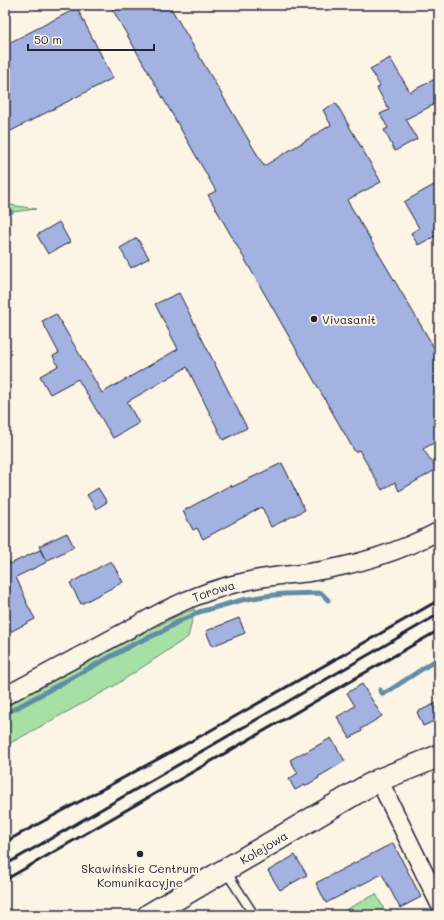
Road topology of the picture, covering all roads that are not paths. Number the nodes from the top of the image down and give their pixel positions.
1 (439, 531) edge
2 (5, 696) edge
3 (439, 756) edge
4 (379, 780) junction
5 (224, 870) junction
6 (439, 903) edge
7 (149, 915) edge
8 (254, 915) edge

1 - 2 street, Torowa
3 - 4 street, Kolejowa
4 - 5 street, Kolejowa
4 - 6 street
5 - 7 street, Kolejowa
5 - 8 lane

